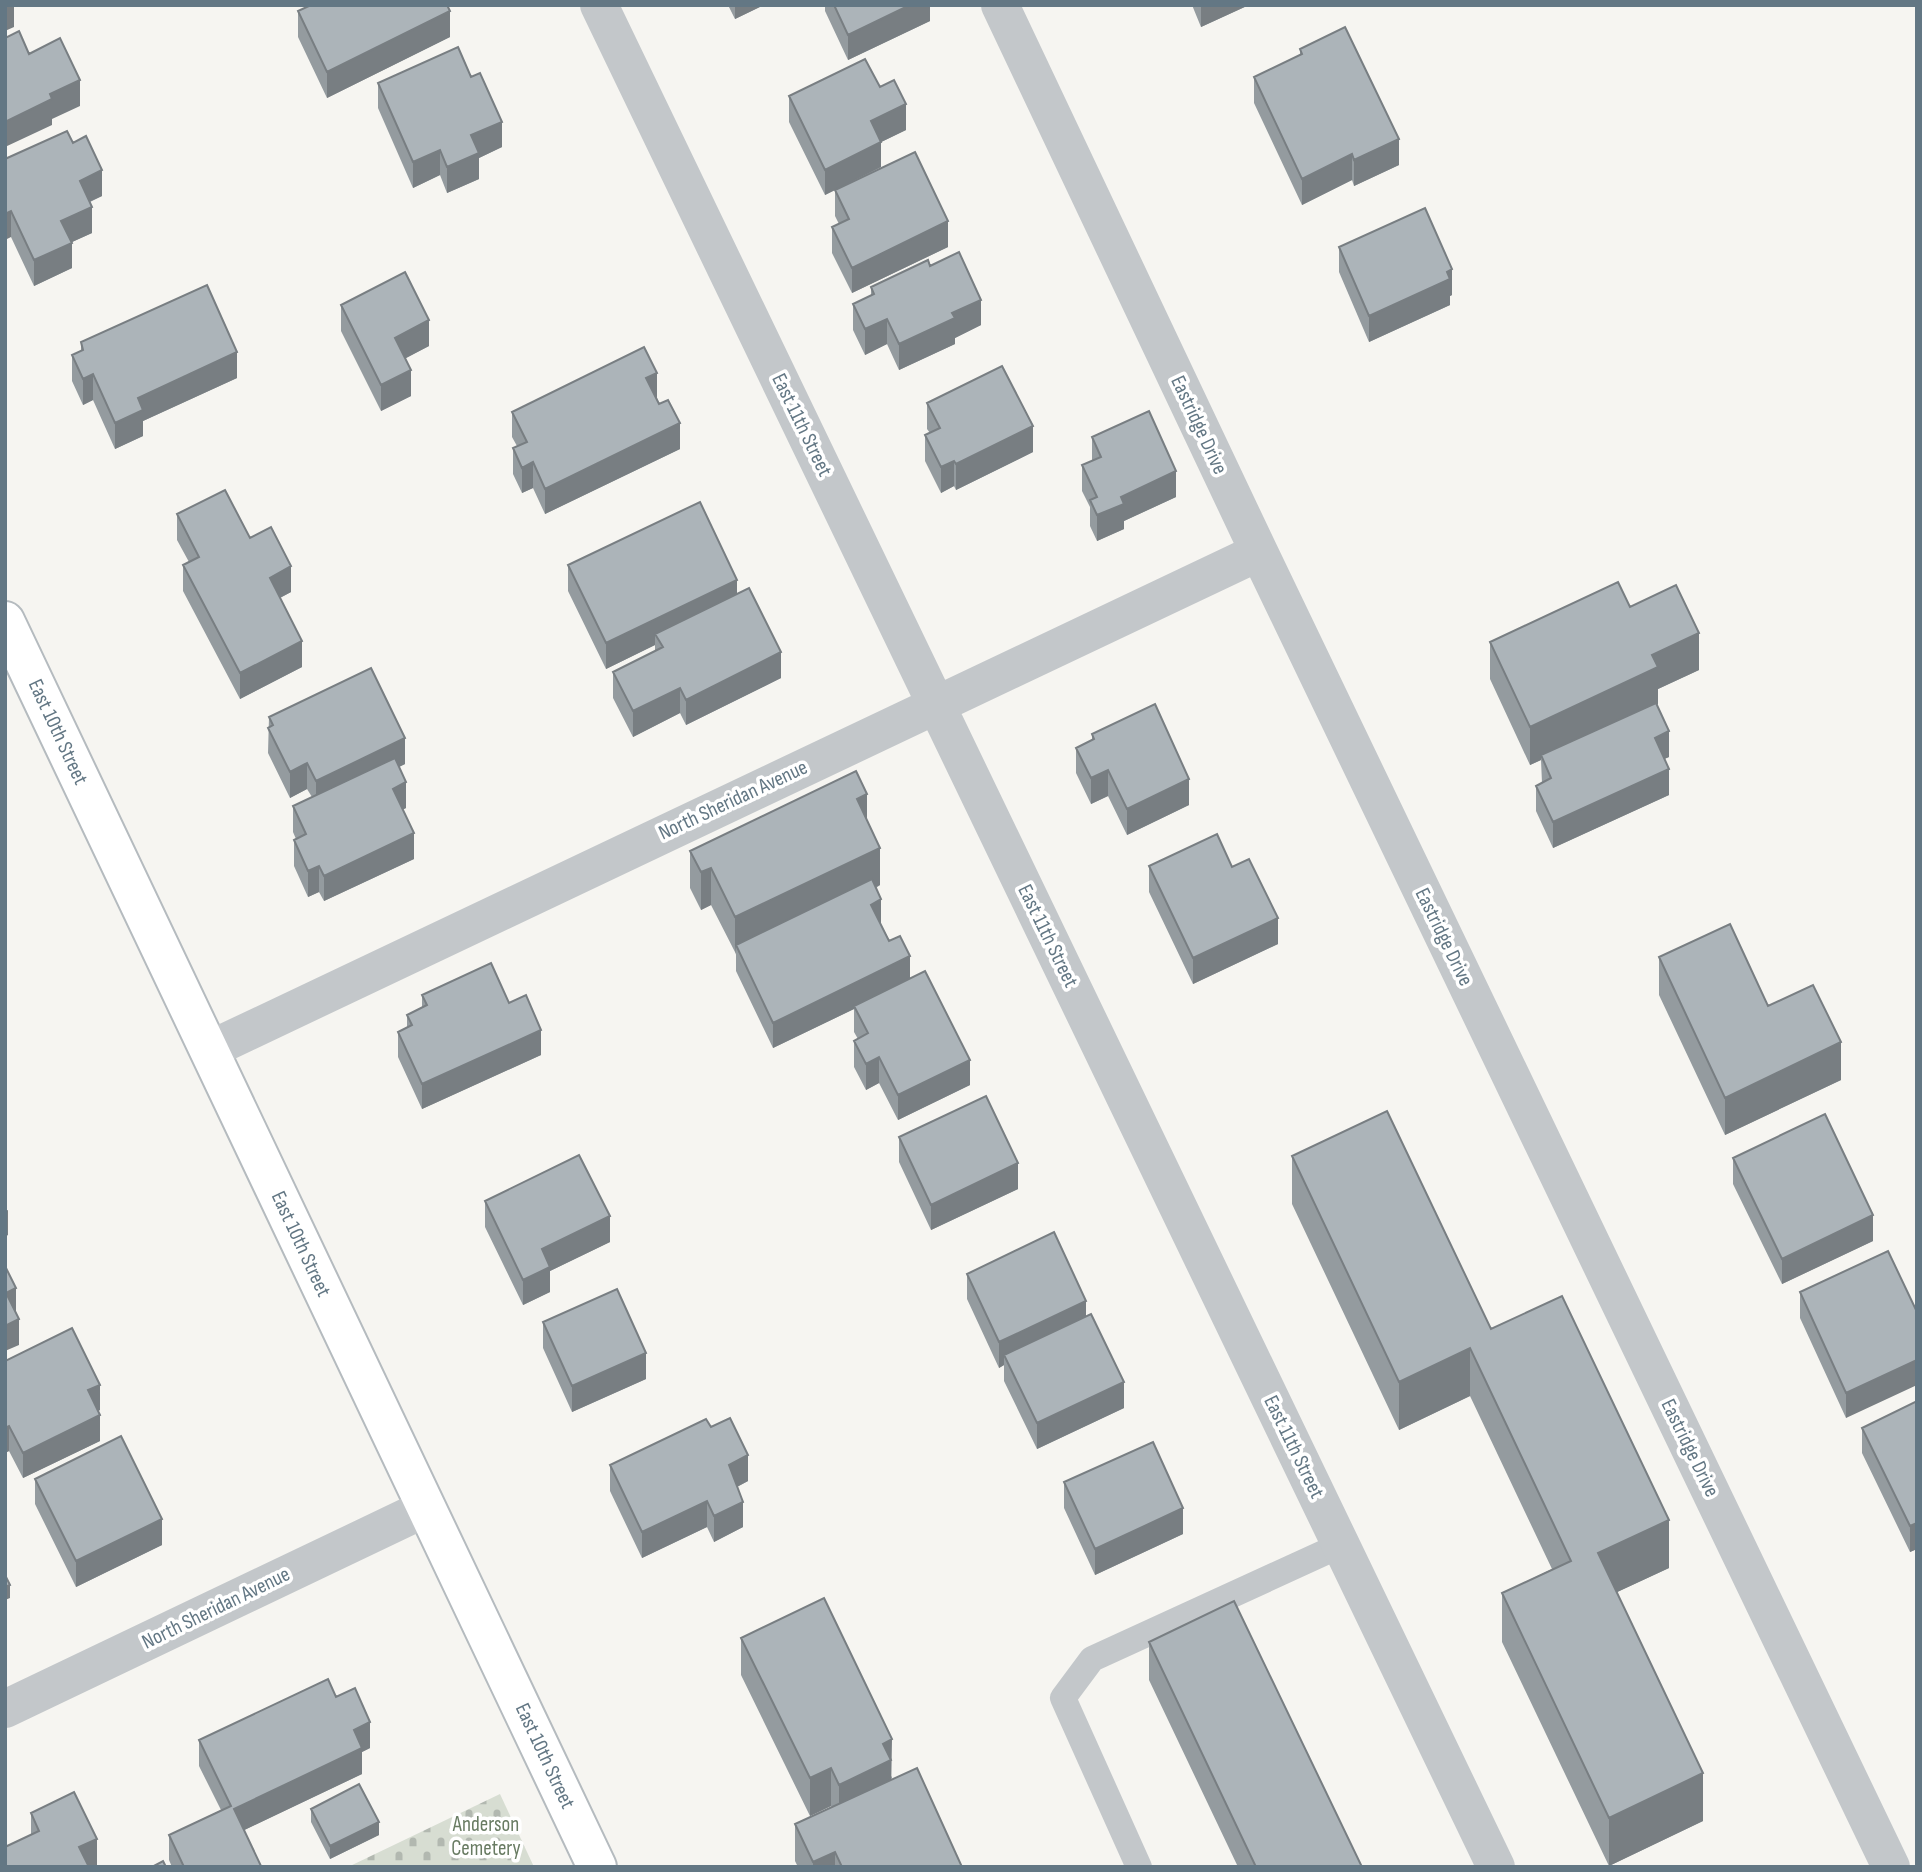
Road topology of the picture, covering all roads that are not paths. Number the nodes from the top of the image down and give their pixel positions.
1 (599, 5) edge
2 (1000, 5) edge
3 (1259, 552) junction
4 (5, 621) edge
5 (936, 703) junction
6 (209, 1050) junction
7 (426, 1508) junction
8 (1341, 1545) junction
9 (5, 1709) edge
10 (597, 1867) edge
11 (1139, 1867) edge
12 (1496, 1867) edge
13 (1891, 1867) edge

1 - 5 street, East 11th Street
2 - 3 street, Eastridge Drive
3 - 5 street, North Sheridan Avenue
3 - 13 street, Eastridge Drive
4 - 6 main road, East 10th Street
5 - 6 street, North Sheridan Avenue
5 - 8 street, East 11th Street
6 - 7 main road, East 10th Street
7 - 9 street, North Sheridan Avenue
7 - 10 main road, East 10th Street
8 - 11 lane
8 - 12 street, East 11th Street

